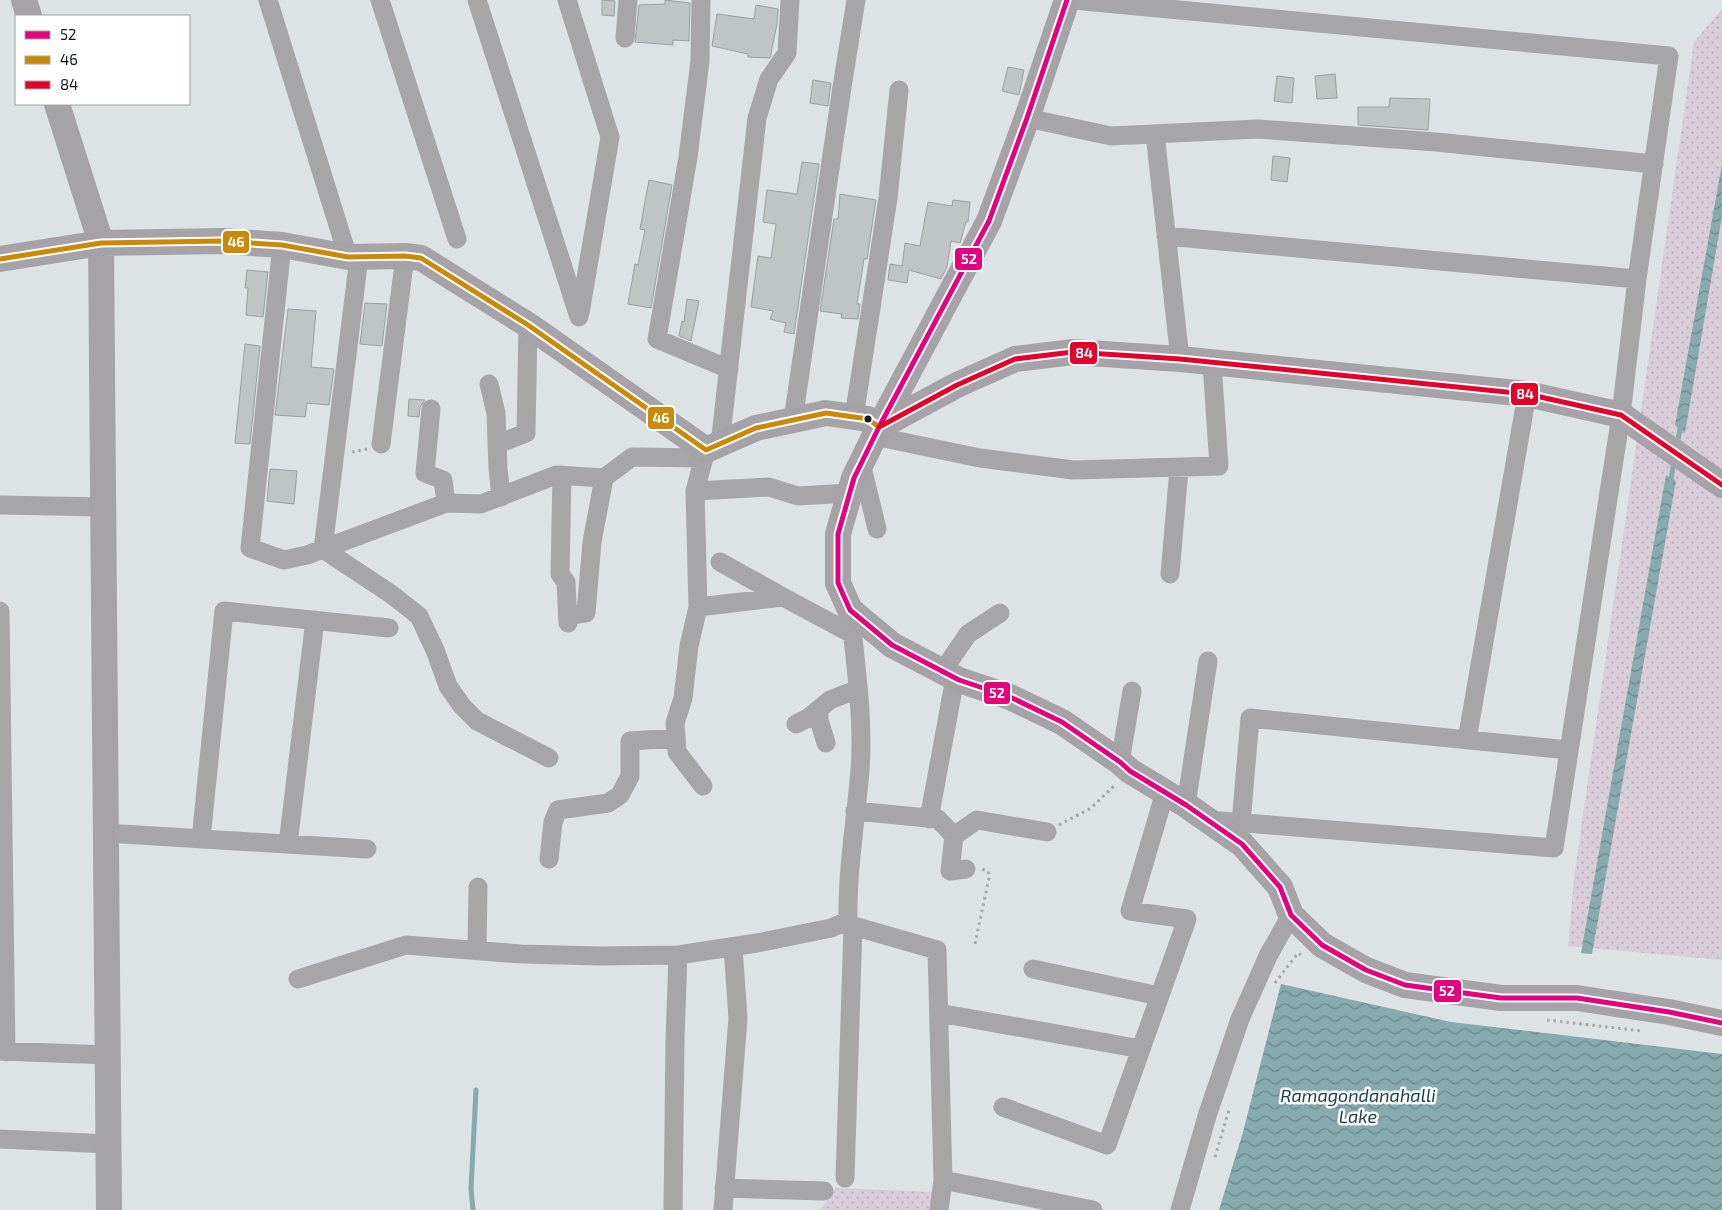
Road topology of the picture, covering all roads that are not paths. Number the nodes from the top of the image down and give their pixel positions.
1 (24, 0) edge
2 (268, 0) edge
3 (380, 0) edge
4 (478, 0) edge
5 (567, 0) edge
6 (628, 0) edge
7 (701, 0) edge
8 (790, 0) edge
9 (856, 0) edge
10 (1067, 0) edge
11 (1073, 0) edge
12 (29, 15) edge
13 (625, 38) dead end
14 (898, 90) dead end
15 (57, 105) edge
16 (1027, 118) junction
17 (1155, 134) junction
18 (1654, 164) junction
19 (1166, 236) junction
20 (457, 239) dead end
21 (101, 243) junction
22 (282, 245) junction
23 (405, 256) junction
24 (354, 257) junction
25 (0, 259) edge
26 (1637, 278) junction
27 (528, 325) junction
28 (1180, 359) junction
29 (1212, 363) junction
30 (729, 369) junction
31 (489, 384) dead end
32 (1527, 394) junction
33 (431, 409) dead end
34 (1621, 415) junction
35 (854, 418) junction
36 (793, 420) junction
37 (876, 432) junction
38 (381, 444) road end
39 (498, 444) junction
40 (710, 451) junction
41 (861, 463) junction
42 (1179, 468) junction
43 (562, 475) junction
44 (604, 478) junction
45 (1722, 486) edge
46 (695, 491) junction
47 (850, 493) junction
48 (502, 497) junction
49 (446, 502) junction
50 (0, 505) edge
51 (104, 507) junction
52 (877, 529) dead end
53 (323, 549) junction
54 (720, 562) dead end
55 (1170, 574) dead end
56 (783, 597) junction
57 (698, 607) junction
58 (0, 611) edge
59 (1000, 613) dead end
60 (315, 620) junction
61 (851, 622) junction
62 (389, 628) dead end
63 (0, 658) edge
64 (1208, 661) dead end
65 (949, 675) junction
66 (858, 689) junction
67 (1132, 691) dead end
68 (819, 710) junction
69 (796, 724) dead end
70 (1, 733) edge
71 (676, 738) junction
72 (1467, 740) junction
73 (826, 743) dead end
74 (1568, 750) junction
75 (549, 758) dead end
76 (1125, 766) junction
77 (703, 786) dead end
78 (1175, 798) junction
79 (855, 811) junction
80 (2, 816) edge
81 (929, 818) junction
82 (1207, 820) junction
83 (1241, 823) junction
84 (1047, 832) road end
85 (106, 833) junction
86 (954, 836) junction
87 (201, 839) junction
88 (288, 844) junction
89 (367, 849) dead end
90 (549, 859) dead end
91 (966, 869) road end
92 (478, 887) dead end
93 (2, 892) edge
94 (1291, 915) junction
95 (848, 925) junction
96 (733, 947) junction
97 (477, 950) junction
98 (678, 955) junction
99 (3, 966) edge
100 (1033, 969) dead end
101 (298, 979) dead end
102 (1159, 996) junction
103 (938, 1013) junction
104 (1722, 1023) edge
105 (1141, 1049) junction
106 (3, 1052) edge
107 (108, 1055) junction
108 (1003, 1107) dead end
109 (0, 1139) edge
110 (109, 1144) junction
111 (844, 1178) dead end
112 (944, 1180) junction
113 (724, 1188) junction
114 (824, 1191) dead end
115 (109, 1210) edge
116 (673, 1210) edge
117 (723, 1210) edge
118 (939, 1210) edge
119 (1093, 1210) edge
120 (1180, 1210) edge

1 - 12 street
2 - 24 street
3 - 20 street
4 - 5 street
6 - 13 street
7 - 30 street
8 - 30 street
9 - 36 street
10 - 16 street
11 - 18 street
14 - 35 street
15 - 21 street
16 - 17 street
16 - 37 street
17 - 18 street
17 - 19 street
18 - 26 street
19 - 26 street
19 - 28 street
21 - 22 street
21 - 25 street
21 - 51 street
22 - 24 street
22 - 53 street
23 - 24 street
23 - 27 street
23 - 38 street
24 - 53 street
26 - 34 street
27 - 39 street
27 - 40 street
28 - 29 street
28 - 37 street
29 - 32 street
29 - 42 street
30 - 40 street
31 - 39 street
32 - 34 street
32 - 72 street
33 - 49 street
34 - 45 street
34 - 74 street
35 - 36 street
35 - 37 street
36 - 40 street
37 - 41 street
37 - 42 street
39 - 48 street
40 - 44 street
40 - 46 street
41 - 47 street
41 - 52 street
42 - 55 street
43 - 44 street
43 - 44 street
43 - 48 street
46 - 47 street
46 - 57 street
47 - 61 street
48 - 49 street
49 - 53 street
50 - 51 street
51 - 85 street
53 - 75 street
54 - 56 street
56 - 57 street
56 - 61 street
57 - 71 street
58 - 63 street
59 - 65 street
60 - 62 street
60 - 87 street
60 - 88 street
61 - 65 street
61 - 66 street
63 - 70 street
64 - 78 street
65 - 76 street
65 - 81 street
66 - 68 street
66 - 79 street
67 - 76 street
68 - 69 street
68 - 73 street
70 - 80 street
71 - 77 street
71 - 90 street
72 - 74 street
72 - 83 street
74 - 83 street
76 - 78 street
78 - 82 street
78 - 102 street
79 - 81 street
79 - 95 street
80 - 93 street
81 - 86 street
82 - 83 street
82 - 94 street
84 - 86 street
85 - 87 street
85 - 107 street
86 - 91 street
87 - 88 street
88 - 89 street
92 - 97 street
93 - 99 street
94 - 104 street
94 - 120 street
95 - 96 street
95 - 103 street
95 - 111 street
96 - 98 street
96 - 113 street
97 - 98 street
97 - 101 street
98 - 116 street
99 - 106 street
100 - 102 street
102 - 105 street
103 - 105 street
103 - 112 street
105 - 108 street
106 - 107 street
107 - 110 street
109 - 110 street
110 - 115 street
112 - 118 street
112 - 119 street
113 - 114 street
113 - 117 street

